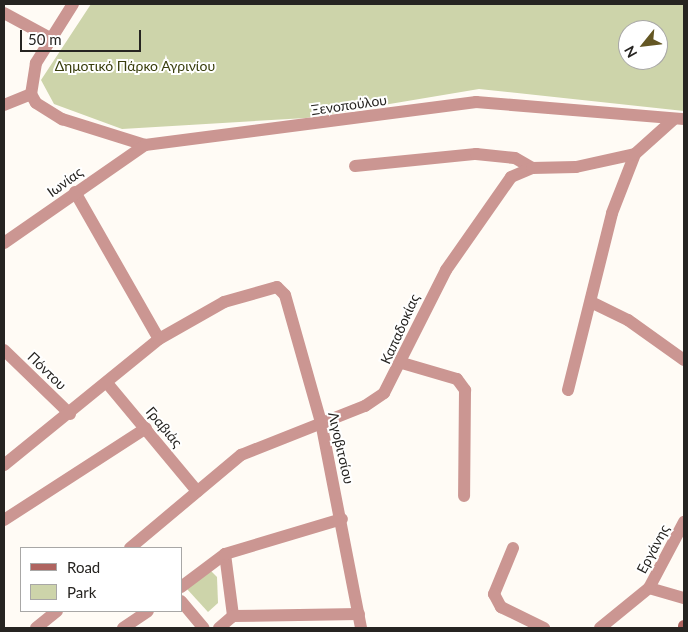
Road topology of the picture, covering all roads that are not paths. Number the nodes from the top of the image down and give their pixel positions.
1 (73, 4) edge
2 (4, 13) edge
3 (50, 38) junction
4 (31, 94) junction
5 (4, 105) edge
6 (679, 119) edge
7 (145, 145) junction
8 (634, 154) junction
9 (355, 166) dead end
10 (532, 168) junction
11 (75, 192) junction
12 (4, 243) edge
13 (593, 303) junction
14 (159, 339) junction
15 (4, 350) edge
16 (684, 360) edge
17 (402, 363) junction
18 (107, 383) junction
19 (568, 390) dead end
20 (70, 414) junction
21 (321, 422) junction
22 (146, 428) junction
23 (4, 465) edge
24 (197, 491) junction
25 (464, 496) dead end
26 (342, 519) junction
27 (4, 520) edge
28 (684, 522) edge
29 (131, 547) edge
30 (513, 548) dead end
31 (225, 554) junction
32 (182, 586) edge
33 (648, 588) junction
34 (684, 598) edge
35 (182, 602) edge
36 (56, 612) edge
37 (147, 612) edge
38 (358, 614) junction
39 (234, 616) junction
40 (36, 628) edge
41 (123, 628) edge
42 (204, 628) edge
43 (218, 628) edge
44 (361, 628) edge
45 (544, 628) edge
46 (600, 628) edge

1 - 3 street
2 - 3 street
3 - 4 street
4 - 5 street
4 - 7 street, Ξενοπούλου
6 - 7 street, Ξενοπούλου
6 - 8 street, Καπαδοκίας
7 - 11 street, Ιωνίας
8 - 10 street, Καπαδοκίας
8 - 13 street
9 - 10 street
10 - 17 street, Καπαδοκίας
11 - 12 street, Ιωνίας
11 - 14 street
13 - 16 street
13 - 19 street
14 - 18 street
14 - 21 street, Λιγοβιτσίου
15 - 20 street, Πόντου
17 - 21 street, Καπαδοκίας
17 - 25 street
18 - 20 street
18 - 22 street, Γραβιάς
20 - 23 street
21 - 24 street, Καπαδοκίας
21 - 26 street, Λιγοβιτσίου
22 - 24 street, Γραβιάς
22 - 27 street
24 - 29 street, Καπαδοκίας
26 - 31 street
26 - 38 street, Λιγοβιτσίου
28 - 33 street, Εργάνης
30 - 45 street
31 - 32 street
31 - 39 street
33 - 34 street
33 - 46 street, Εργάνης
35 - 42 street
36 - 40 street
37 - 41 street
38 - 39 street
38 - 44 street, Λιγοβιτσίου
39 - 43 street

